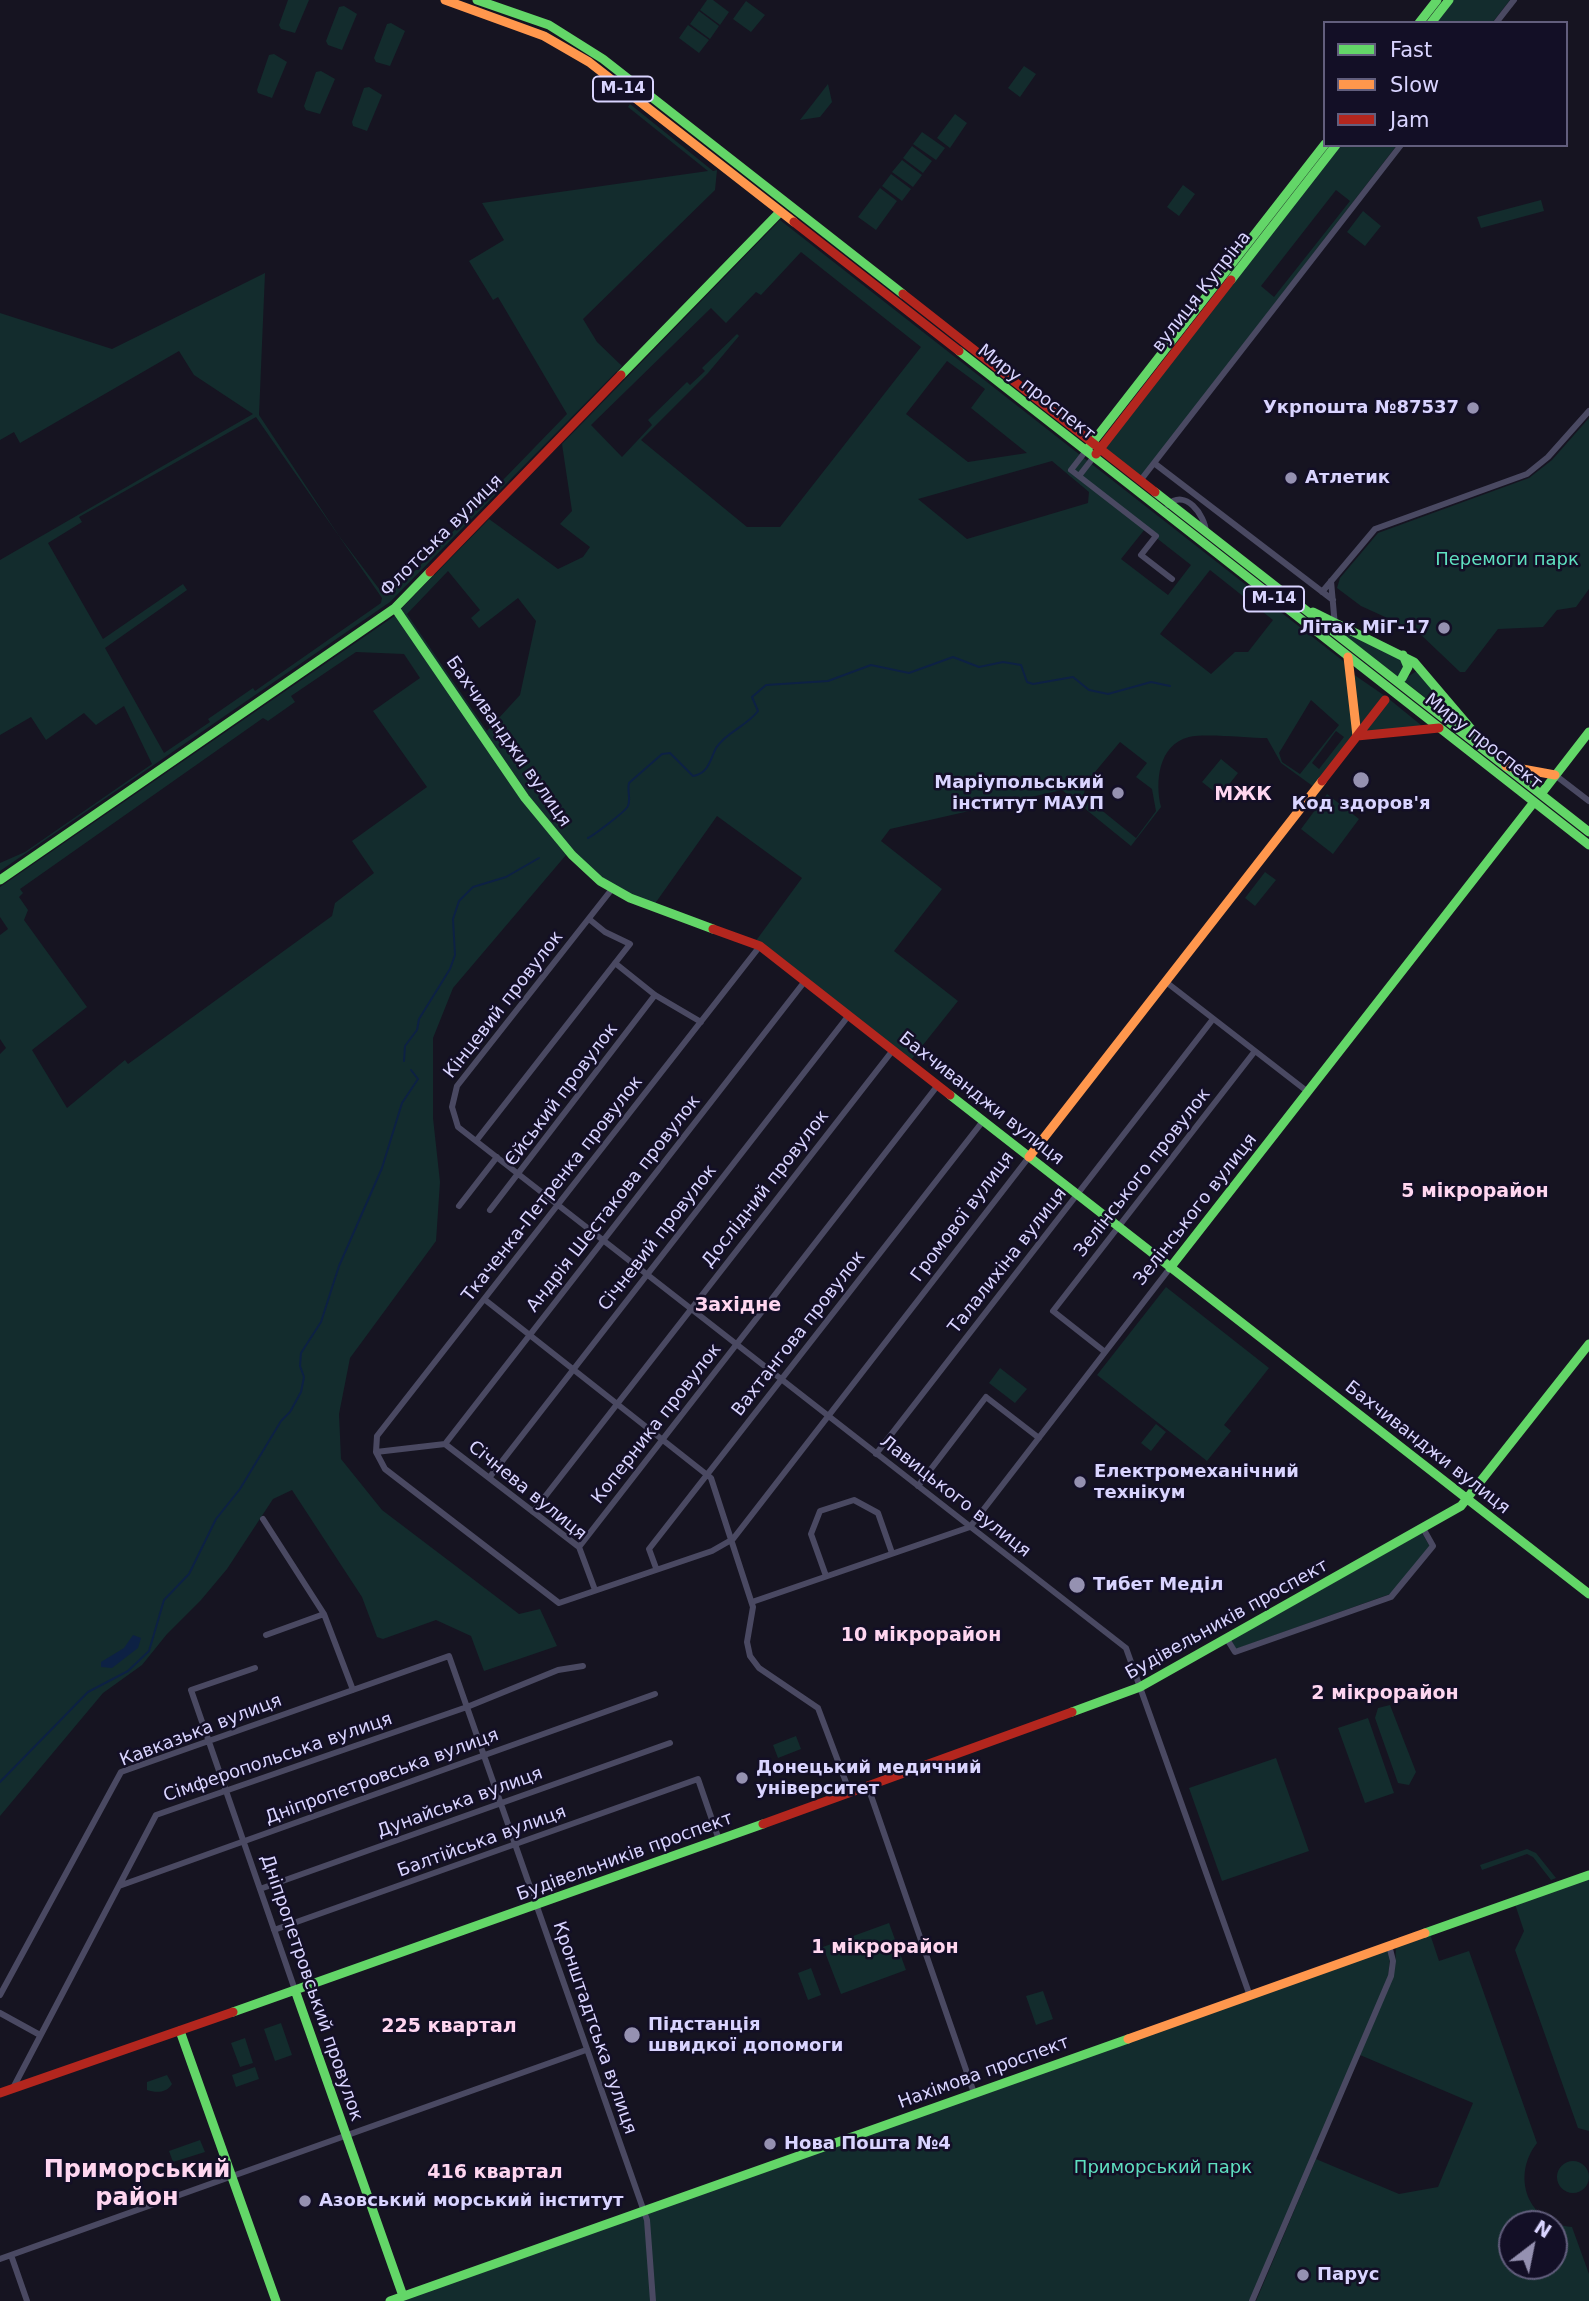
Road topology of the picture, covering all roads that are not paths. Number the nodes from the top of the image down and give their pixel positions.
1 (445, 0) edge
2 (477, 0) edge
3 (1437, 0) edge
4 (1449, 0) edge
5 (1514, 0) edge
6 (1421, 21) edge
7 (1433, 21) edge
8 (1498, 21) edge
9 (683, 122) junction
10 (676, 131) junction
11 (1323, 147) edge
12 (1334, 147) edge
13 (1399, 147) edge
14 (788, 205) junction
15 (780, 212) junction
16 (987, 368) junction
17 (1589, 411) edge
18 (1092, 451) junction
19 (1154, 463) junction
20 (1079, 476) junction
21 (1137, 486) junction
22 (1146, 493) junction
23 (1169, 504) junction
24 (1166, 515) junction
25 (1172, 579) dead end
26 (1331, 581) junction
27 (1322, 592) junction
28 (1333, 600) junction
29 (1299, 605) junction
30 (395, 608) junction
31 (1335, 622) junction
32 (1336, 634) junction
33 (1402, 654) junction
34 (1348, 657) junction
35 (1426, 673) junction
36 (1385, 700) dead end
37 (1439, 728) junction
38 (1589, 732) edge
39 (1357, 736) junction
40 (1497, 760) junction
41 (1506, 766) junction
42 (1555, 775) junction
43 (1538, 798) junction
44 (1589, 801) edge
45 (1589, 832) edge
46 (1589, 845) edge
47 (0, 880) edge
48 (612, 890) junction
49 (589, 919) junction
50 (760, 946) junction
51 (615, 963) junction
52 (805, 981) junction
53 (1166, 982) junction
54 (655, 995) junction
55 (849, 1015) junction
56 (1213, 1018) junction
57 (701, 1022) junction
58 (893, 1049) junction
59 (1255, 1051) junction
60 (938, 1085) junction
61 (1308, 1092) junction
62 (983, 1121) junction
63 (476, 1141) junction
64 (497, 1157) junction
65 (1029, 1157) junction
66 (519, 1174) junction
67 (1077, 1194) junction
68 (558, 1205) junction
69 (459, 1206) dead end
70 (490, 1210) dead end
71 (1118, 1227) junction
72 (603, 1240) junction
73 (1170, 1268) junction
74 (647, 1275) junction
75 (484, 1299) junction
76 (691, 1309) junction
77 (529, 1335) junction
78 (1589, 1344) edge
79 (736, 1345) junction
80 (1105, 1352) junction
81 (574, 1370) junction
82 (781, 1380) junction
83 (617, 1404) junction
84 (829, 1418) junction
85 (1039, 1438) junction
86 (663, 1440) junction
87 (445, 1444) junction
88 (376, 1452) junction
89 (876, 1454) junction
90 (707, 1474) junction
91 (489, 1478) junction
92 (918, 1486) junction
93 (1468, 1500) junction
94 (533, 1512) junction
95 (263, 1519) dead end
96 (970, 1527) junction
97 (1424, 1530) junction
98 (733, 1539) junction
99 (579, 1547) junction
100 (892, 1553) junction
101 (656, 1567) junction
102 (826, 1576) junction
103 (595, 1590) junction
104 (1589, 1594) edge
105 (751, 1602) junction
106 (324, 1614) junction
107 (266, 1634) dead end
108 (1227, 1639) junction
109 (449, 1656) joint
110 (583, 1666) dead end
111 (256, 1668) dead end
112 (1140, 1687) junction
113 (353, 1690) junction
114 (655, 1694) dead end
115 (467, 1707) junction
116 (208, 1741) junction
117 (670, 1743) dead end
118 (484, 1756) junction
119 (868, 1787) junction
120 (226, 1791) junction
121 (850, 1793) junction
122 (500, 1803) junction
123 (719, 1840) junction
124 (244, 1842) junction
125 (515, 1845) junction
126 (1589, 1875) edge
127 (119, 1886) junction
128 (260, 1889) junction
129 (536, 1906) junction
130 (274, 1930) junction
131 (1389, 1945) junction
132 (295, 1990) junction
133 (0, 1995) edge
134 (1250, 1996) junction
135 (0, 2013) edge
136 (180, 2031) junction
137 (40, 2035) junction
138 (586, 2050) junction
139 (12, 2090) junction
140 (0, 2093) edge
141 (974, 2093) junction
142 (346, 2134) junction
143 (232, 2175) junction
144 (643, 2211) junction
145 (10, 2255) junction
146 (0, 2259) edge
147 (403, 2296) junction
148 (27, 2301) edge
149 (276, 2301) edge
150 (390, 2301) edge
151 (653, 2301) edge
152 (1252, 2301) edge

1 - 10 main road, Миру проспект / М-14
2 - 9 main road, Миру проспект / М-14
3 - 6 main road
4 - 7 main road
5 - 8 street
9 - 10 main road
9 - 14 main road, Миру проспект / М-14
10 - 15 main road, Миру проспект / М-14
11 - 18 main road, вулиця Купріна
12 - 18 main road, вулиця Купріна
13 - 19 street
14 - 15 main road, Флотська вулиця
14 - 16 main road, Миру проспект / М-14
15 - 16 main road, Миру проспект / М-14
15 - 30 main road, Флотська вулиця
16 - 18 main road, Миру проспект / М-14
17 - 26 street
18 - 20 street
18 - 20 street
18 - 21 main road, Миру проспект / М-14
19 - 21 street
19 - 27 street
20 - 25 street
21 - 22 main road, Миру проспект / М-14
22 - 23 main road, Миру проспект / М-14
22 - 24 main road, Миру проспект / М-14
23 - 24 street
23 - 29 main road, Миру проспект / М-14
24 - 34 main road, Миру проспект / М-14
26 - 27 street
26 - 28 street
27 - 28 street
28 - 31 street
29 - 31 main road
29 - 32 main road, Миру проспект / М-14
30 - 47 main road, Флотська вулиця
30 - 48 main road, Бахчиванджи вулиця
31 - 32 street
31 - 33 main road
32 - 40 main road, Миру проспект / М-14
33 - 35 main road
33 - 35 main road
34 - 37 main road, Миру проспект / М-14
34 - 39 main road
35 - 40 main road
36 - 39 main road, Громової вулиця
37 - 39 main road
37 - 43 main road, Миру проспект / М-14
38 - 42 main road, Зелінського вулиця
39 - 53 main road, Громової вулиця
40 - 41 main road, Миру проспект / М-14
41 - 42 main road
41 - 43 main road, Миру проспект / М-14
42 - 43 main road, Зелінського вулиця
42 - 44 street
43 - 45 main road, Миру проспект / М-14
43 - 46 main road, Миру проспект / М-14
43 - 61 main road, Зелінського вулиця
48 - 49 street, Кінцевий провулок
48 - 50 main road, Бахчиванджи вулиця
49 - 51 street
49 - 63 street, Кінцевий провулок
50 - 52 main road, Бахчиванджи вулиця
50 - 57 street, Ткаченка-Петренка провулок
51 - 54 street
51 - 63 street
52 - 55 main road, Бахчиванджи вулиця
52 - 72 street, Андрія Шестакова провулок
53 - 56 street
53 - 65 main road, Громової вулиця
54 - 57 street
54 - 66 street, Єйський провулок
55 - 58 main road, Бахчиванджи вулиця
55 - 74 street, Січневий провулок
56 - 59 street
56 - 67 street, Талалихіна вулиця
57 - 68 street, Ткаченка-Петренка провулок
58 - 60 main road, Бахчиванджи вулиця
58 - 76 street, Дослідний провулок
59 - 61 street
59 - 71 street, Зелінського провулок
60 - 62 main road, Бахчиванджи вулиця
60 - 79 street, Коперника провулок
61 - 73 main road, Зелінського вулиця
62 - 65 main road, Бахчиванджи вулиця
62 - 82 street, Вахтангова провулок
63 - 64 street, Лавицького вулиця
64 - 66 street, Лавицького вулиця
64 - 69 street
65 - 67 main road, Бахчиванджи вулиця
65 - 84 street, Громової вулиця
66 - 68 street, Лавицького вулиця
66 - 70 street, Єйський провулок
67 - 71 main road, Бахчиванджи вулиця
67 - 89 street, Талалихіна вулиця
68 - 72 street, Лавицького вулиця
68 - 75 street, Ткаченка-Петренка провулок
71 - 73 main road, Бахчиванджи вулиця
71 - 80 street, Зелінського провулок
72 - 74 street, Лавицького вулиця
72 - 77 street, Андрія Шестакова провулок
73 - 80 street, Зелінського вулиця
73 - 93 main road, Бахчиванджи вулиця
74 - 76 street, Лавицького вулиця
74 - 81 street, Січневий провулок
75 - 77 street
75 - 88 street, Ткаченка-Петренка провулок
76 - 79 street, Лавицького вулиця
76 - 83 street, Дослідний провулок
77 - 81 street
77 - 87 street, Андрія Шестакова провулок
78 - 93 main road, Будівельників проспект
79 - 82 street, Лавицького вулиця
79 - 86 street, Коперника провулок
80 - 85 street, Зелінського вулиця
81 - 83 street
81 - 91 street, Січневий провулок
82 - 84 street, Лавицького вулиця
82 - 90 street, Вахтангова провулок
83 - 86 street
83 - 94 street, Дослідний провулок
84 - 89 street, Лавицького вулиця
84 - 98 street, Громової вулиця
85 - 92 street
85 - 96 street, Зелінського вулиця
86 - 90 street
86 - 99 street, Коперника провулок
87 - 88 street, Січнева вулиця
87 - 91 street, Січнева вулиця
88 - 103 street, Громової вулиця
89 - 92 street, Лавицького вулиця
90 - 98 street
90 - 101 street, Вахтангова провулок
91 - 94 street, Січнева вулиця
92 - 96 street, Лавицького вулиця
93 - 97 main road, Будівельників проспект
93 - 104 main road, Бахчиванджи вулиця
94 - 99 street, Січнева вулиця
95 - 106 street
96 - 100 street
96 - 112 street, Лавицького вулиця
97 - 108 main road, Будівельників проспект
97 - 108 street
98 - 101 street, Громової вулиця
98 - 105 street
99 - 103 street, Січнева вулиця
100 - 102 street
100 - 102 street
101 - 103 street, Громової вулиця
102 - 105 street
105 - 121 street
106 - 107 street
106 - 113 street
108 - 112 main road, Будівельників проспект
109 - 113 street, Кавказька вулиця
109 - 115 street, Кронштадтська вулиця
110 - 115 street, Сімферопольська вулиця
111 - 116 street, Дніпропетровський провулок
112 - 119 main road, Будівельників проспект
112 - 134 street, Лавицького вулиця
113 - 116 street, Кавказька вулиця
114 - 118 street, Дніпропетровська вулиця
115 - 118 street, Кронштадтська вулиця
115 - 120 street, Сімферопольська вулиця
116 - 120 street, Дніпропетровський провулок
116 - 133 street, Кавказька вулиця
117 - 122 street, Дунайська вулиця
118 - 122 street, Кронштадтська вулиця
118 - 124 street, Дніпропетровська вулиця
119 - 121 main road, Будівельників проспект
119 - 141 street
120 - 124 street, Дніпропетровський провулок
120 - 127 street, Сімферопольська вулиця
121 - 123 main road, Будівельників проспект
122 - 125 street, Кронштадтська вулиця
122 - 128 street, Дунайська вулиця
123 - 125 street, Балтійська вулиця
123 - 129 main road, Будівельників проспект
124 - 127 street, Дніпропетровська вулиця
124 - 128 street, Дніпропетровський провулок
125 - 129 street, Кронштадтська вулиця
125 - 130 street, Балтійська вулиця
126 - 131 main road, Нахімова проспект
127 - 137 street, Сімферопольська вулиця
128 - 130 street, Дніпропетровський провулок
129 - 132 main road, Будівельників проспект
129 - 138 street, Кронштадтська вулиця
130 - 132 street, Дніпропетровський провулок
131 - 134 main road, Нахімова проспект
131 - 152 street
132 - 136 main road, Будівельників проспект
132 - 142 main road, Дніпропетровський провулок
134 - 141 main road, Нахімова проспект
135 - 137 street
136 - 139 main road, Будівельників проспект
136 - 143 main road
137 - 139 street, Сімферопольська вулиця
138 - 142 street
138 - 144 street, Кронштадтська вулиця
139 - 140 main road, Будівельників проспект
141 - 144 main road, Нахімова проспект
142 - 143 street
142 - 147 main road, Дніпропетровський провулок
143 - 145 street
143 - 149 main road
144 - 147 main road, Нахімова проспект
144 - 151 street, Кронштадтська вулиця
145 - 146 street
145 - 148 street
147 - 150 main road, Нахімова проспект

